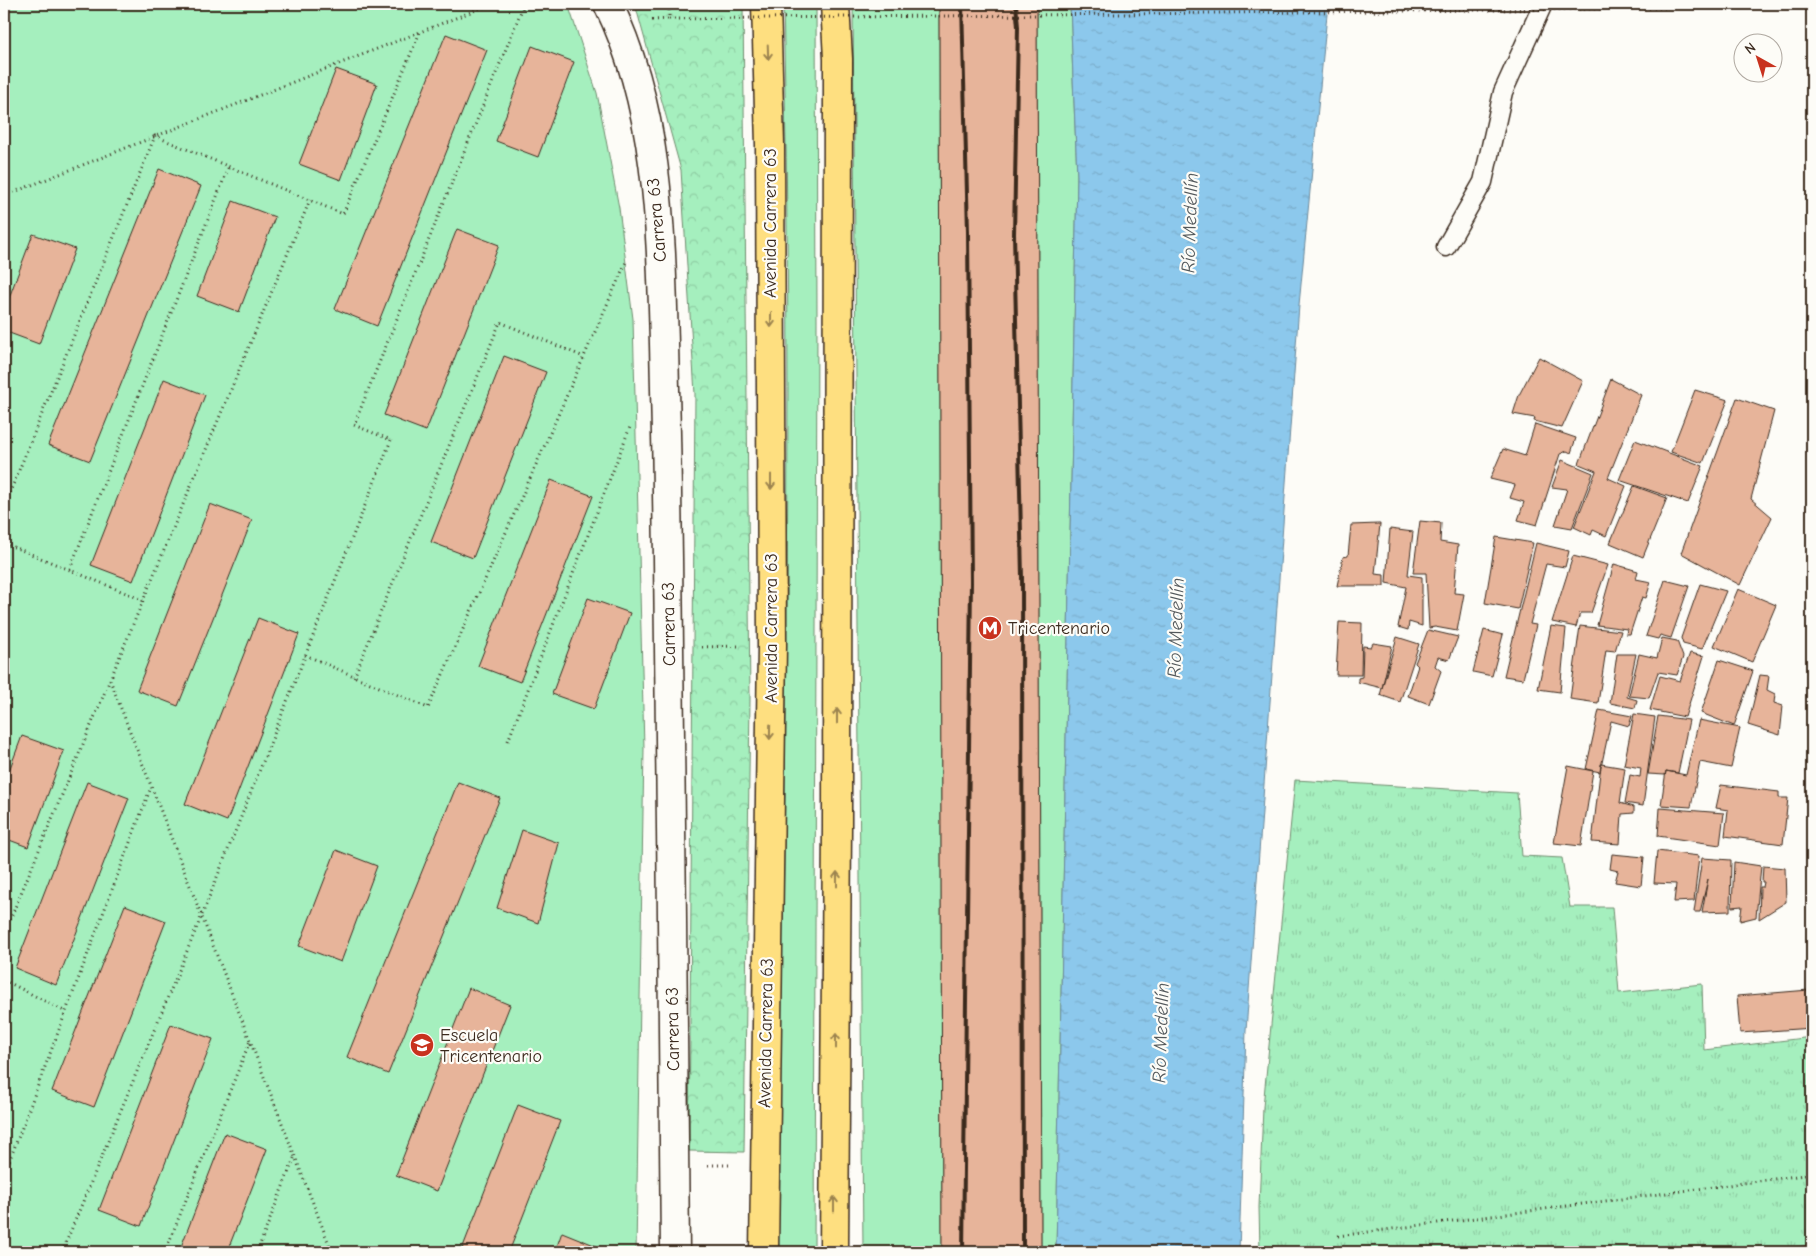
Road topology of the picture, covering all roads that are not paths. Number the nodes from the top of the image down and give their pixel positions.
1 (608, 4) edge
2 (766, 4) edge
3 (836, 4) edge
4 (1543, 4) edge
5 (1446, 247) dead end
6 (675, 1252) edge
7 (764, 1252) edge
8 (834, 1252) edge

1 - 6 street, Carrera 63
2 -> 7 highway, Avenida Carrera 63
8 -> 3 highway
4 - 5 lane

